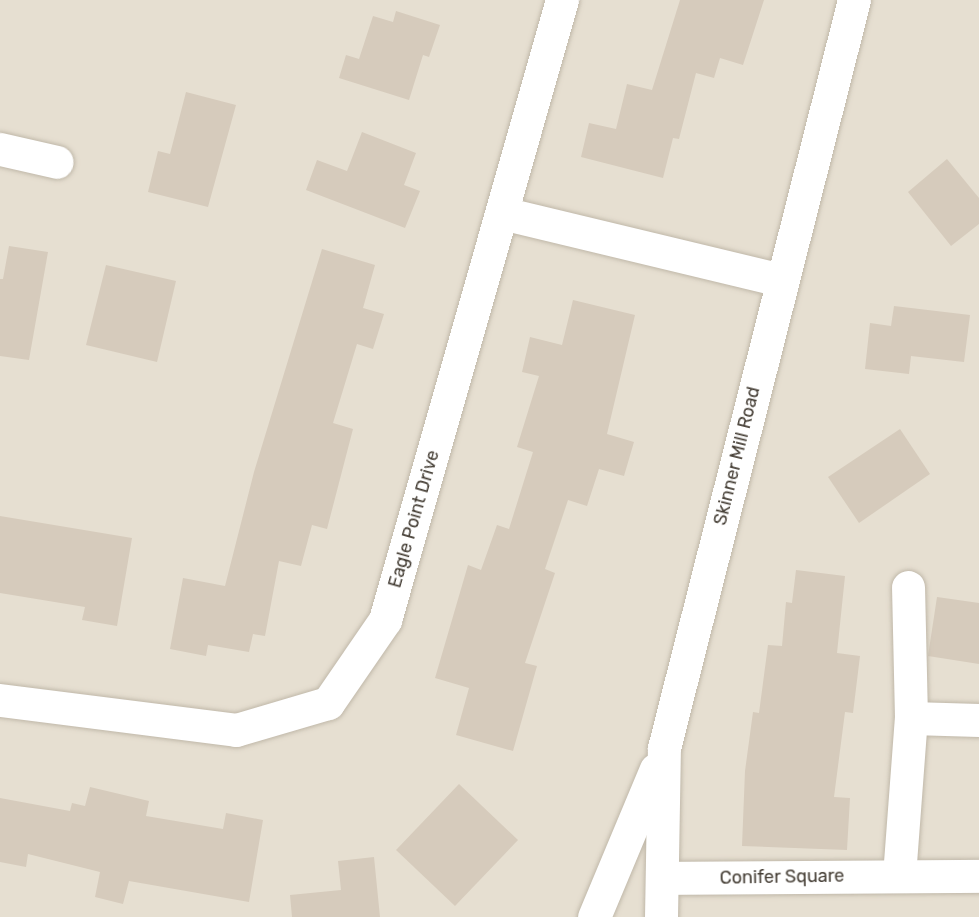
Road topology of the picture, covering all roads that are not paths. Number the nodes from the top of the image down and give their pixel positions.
1 (562, 0) edge
2 (854, 0) edge
3 (0, 149) edge
4 (57, 162) dead end
5 (502, 213) junction
6 (782, 280) junction
7 (908, 587) dead end
8 (0, 700) edge
9 (911, 718) junction
10 (979, 720) edge
11 (664, 748) junction
12 (899, 876) junction
13 (979, 876) edge
14 (664, 878) junction
15 (594, 917) edge
16 (661, 917) edge

1 - 5 street, Eagle Point Drive
2 - 6 street, Skinner Mill Road
3 - 4 street
5 - 6 street
5 - 8 street, Eagle Point Drive
6 - 11 street, Skinner Mill Road
7 - 9 street
9 - 10 street
9 - 12 street
11 - 14 street, Skinner Mill Road
11 - 15 street
12 - 13 street, Conifer Square
12 - 14 street, Conifer Square
14 - 16 street, Skinner Mill Road

